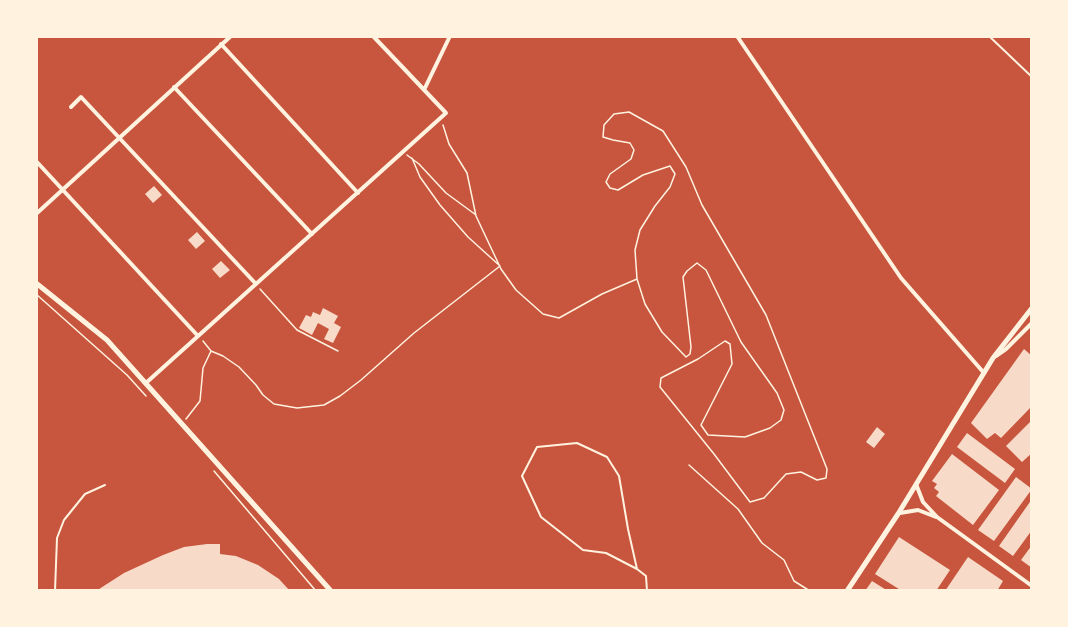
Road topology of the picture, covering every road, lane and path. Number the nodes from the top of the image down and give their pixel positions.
1 (231, 36) edge
2 (373, 36) edge
3 (450, 36) edge
4 (737, 36) edge
5 (989, 36) edge
6 (221, 44) junction
7 (1032, 77) edge
8 (174, 87) junction
9 (424, 90) junction
10 (70, 107) dead end
11 (441, 118) junction
12 (120, 137) junction
13 (402, 153) junction
14 (412, 158) junction
15 (36, 161) edge
16 (63, 190) junction
17 (358, 193) junction
18 (36, 214) edge
19 (476, 216) junction
20 (312, 234) junction
21 (500, 266) junction
22 (637, 279) junction
23 (36, 283) edge
24 (256, 284) junction
25 (36, 294) edge
26 (1032, 308) edge
27 (1032, 323) edge
28 (198, 336) junction
29 (211, 351) junction
30 (338, 351) dead end
31 (993, 358) junction
32 (984, 373) junction
33 (147, 382) junction
34 (150, 400) dead end
35 (183, 424) junction
36 (689, 465) dead end
37 (211, 468) dead end
38 (916, 483) junction
39 (105, 485) dead end
40 (898, 514) junction
41 (936, 517) junction
42 (637, 569) junction
43 (1032, 586) edge
44 (55, 591) edge
45 (316, 591) edge
46 (331, 591) edge
47 (647, 591) edge
48 (810, 591) edge
49 (847, 591) edge

1 - 6 street
2 - 9 street
3 - 9 street
4 - 32 street
5 - 7 lane
6 - 8 street
6 - 17 street
8 - 12 street
8 - 20 street
9 - 11 street
10 - 12 street
11 - 13 street
11 - 19 path
12 - 16 street
12 - 24 street
13 - 14 path
13 - 17 street
14 - 19 path
14 - 21 path
15 - 16 street
16 - 18 street
16 - 28 street
17 - 20 street
19 - 21 path
20 - 24 street
21 - 22 path
21 - 29 path
22 - 22 path
23 - 33 street
24 - 28 street
24 - 30 path
25 - 34 path
26 - 31 street
27 - 31 street
28 - 29 path
28 - 33 street
29 - 35 path
31 - 32 street
32 - 38 street
33 - 35 street
35 - 46 street
36 - 48 path
37 - 45 path
38 - 40 street
38 - 41 street
39 - 44 lane
40 - 41 street
40 - 49 street
41 - 43 street
42 - 42 lane
42 - 47 lane

